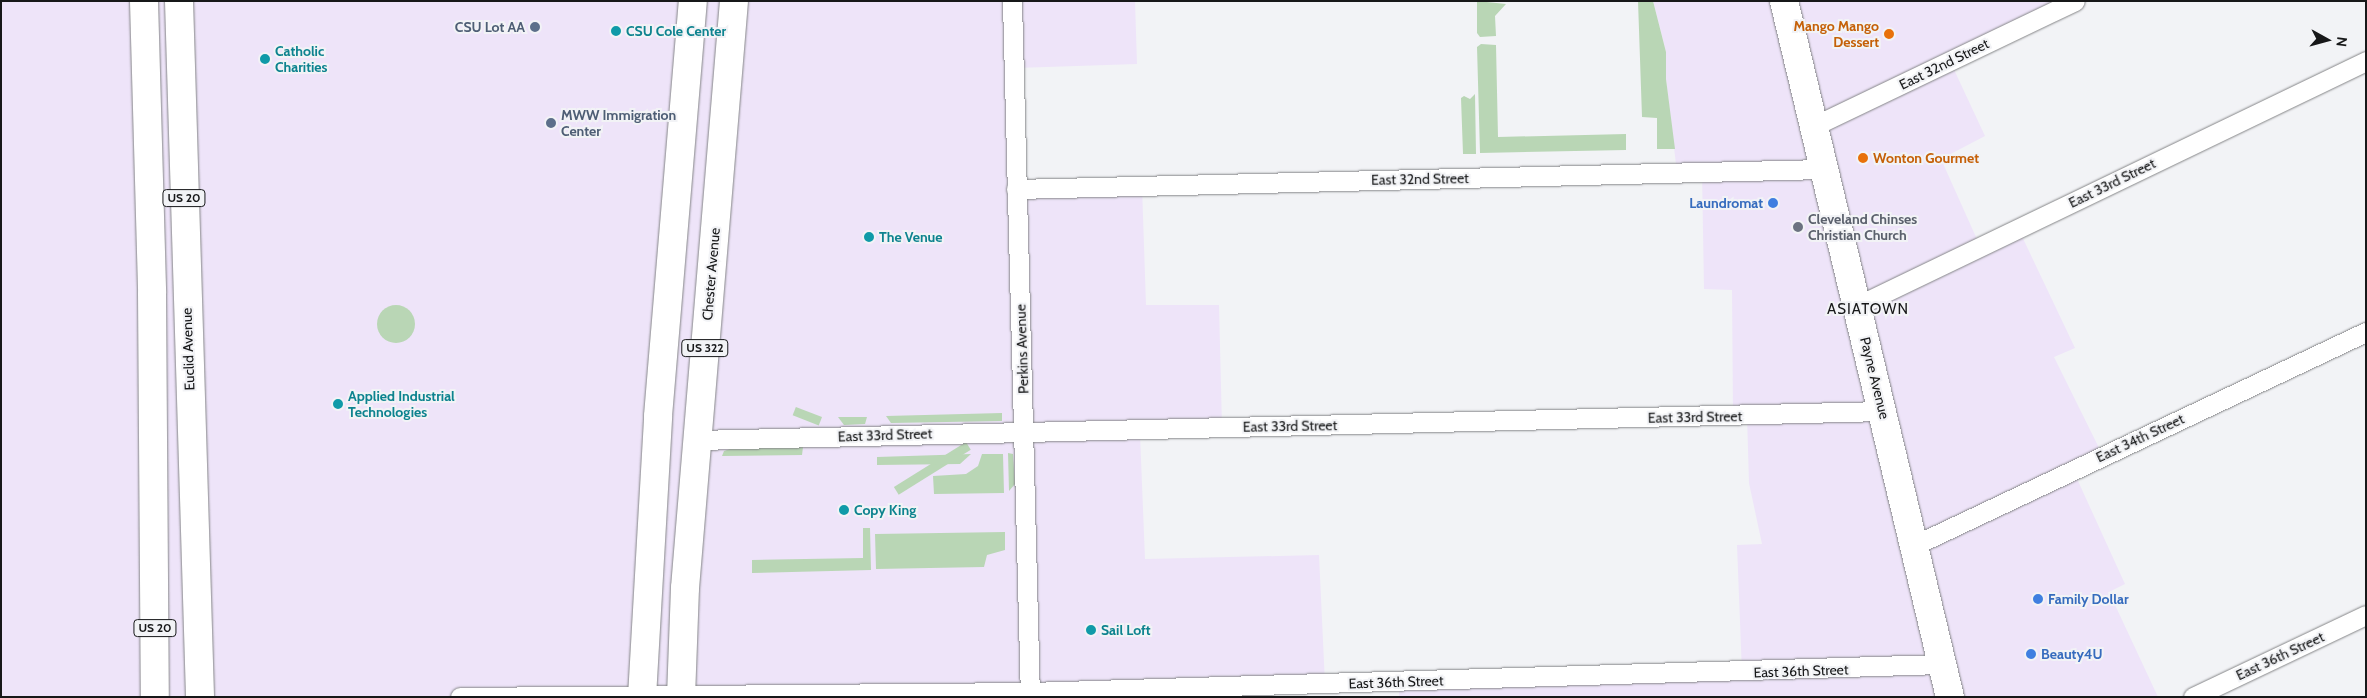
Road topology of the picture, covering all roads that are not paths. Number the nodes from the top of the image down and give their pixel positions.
1 (144, 1) edge
2 (179, 1) edge
3 (693, 1) edge
4 (734, 1) edge
5 (1012, 1) edge
6 (1784, 1) edge
7 (2075, 1) edge
8 (2366, 61) edge
9 (1814, 126) junction
10 (1824, 169) junction
11 (1016, 189) junction
12 (1858, 306) junction
13 (2366, 332) edge
14 (1883, 411) junction
15 (1024, 431) junction
16 (698, 440) junction
17 (1915, 545) junction
18 (2366, 615) edge
19 (1942, 664) junction
20 (1030, 694) edge
21 (642, 695) edge
22 (680, 696) edge
23 (155, 697) edge
24 (200, 697) edge
25 (460, 697) edge
26 (1950, 697) edge
27 (2193, 697) edge

1 - 23 main road, US 20
2 - 24 main road, Euclid Avenue / US 20
3 - 21 main road, US 322
4 - 16 main road, Chester Avenue / US 322
5 - 11 street, Perkins Avenue
6 - 9 main road, Payne Avenue
7 - 9 street, East 32nd Street
8 - 12 street, East 33rd Street
9 - 10 main road, Payne Avenue
10 - 11 street, East 32nd Street
10 - 12 main road, Payne Avenue
11 - 15 street, Perkins Avenue
12 - 14 main road, Payne Avenue
13 - 17 street, East 34th Street
14 - 15 street, East 33rd Street
14 - 17 main road, Payne Avenue
15 - 16 street, East 33rd Street
15 - 20 street, Perkins Avenue
16 - 22 main road, Chester Avenue / US 322
17 - 19 main road, Payne Avenue
18 - 27 street, East 36th Street
19 - 20 street, East 36th Street
19 - 26 main road, Payne Avenue
20 - 22 street, East 36th Street
21 - 22 street, East 36th Street
21 - 25 street, East 36th Street

